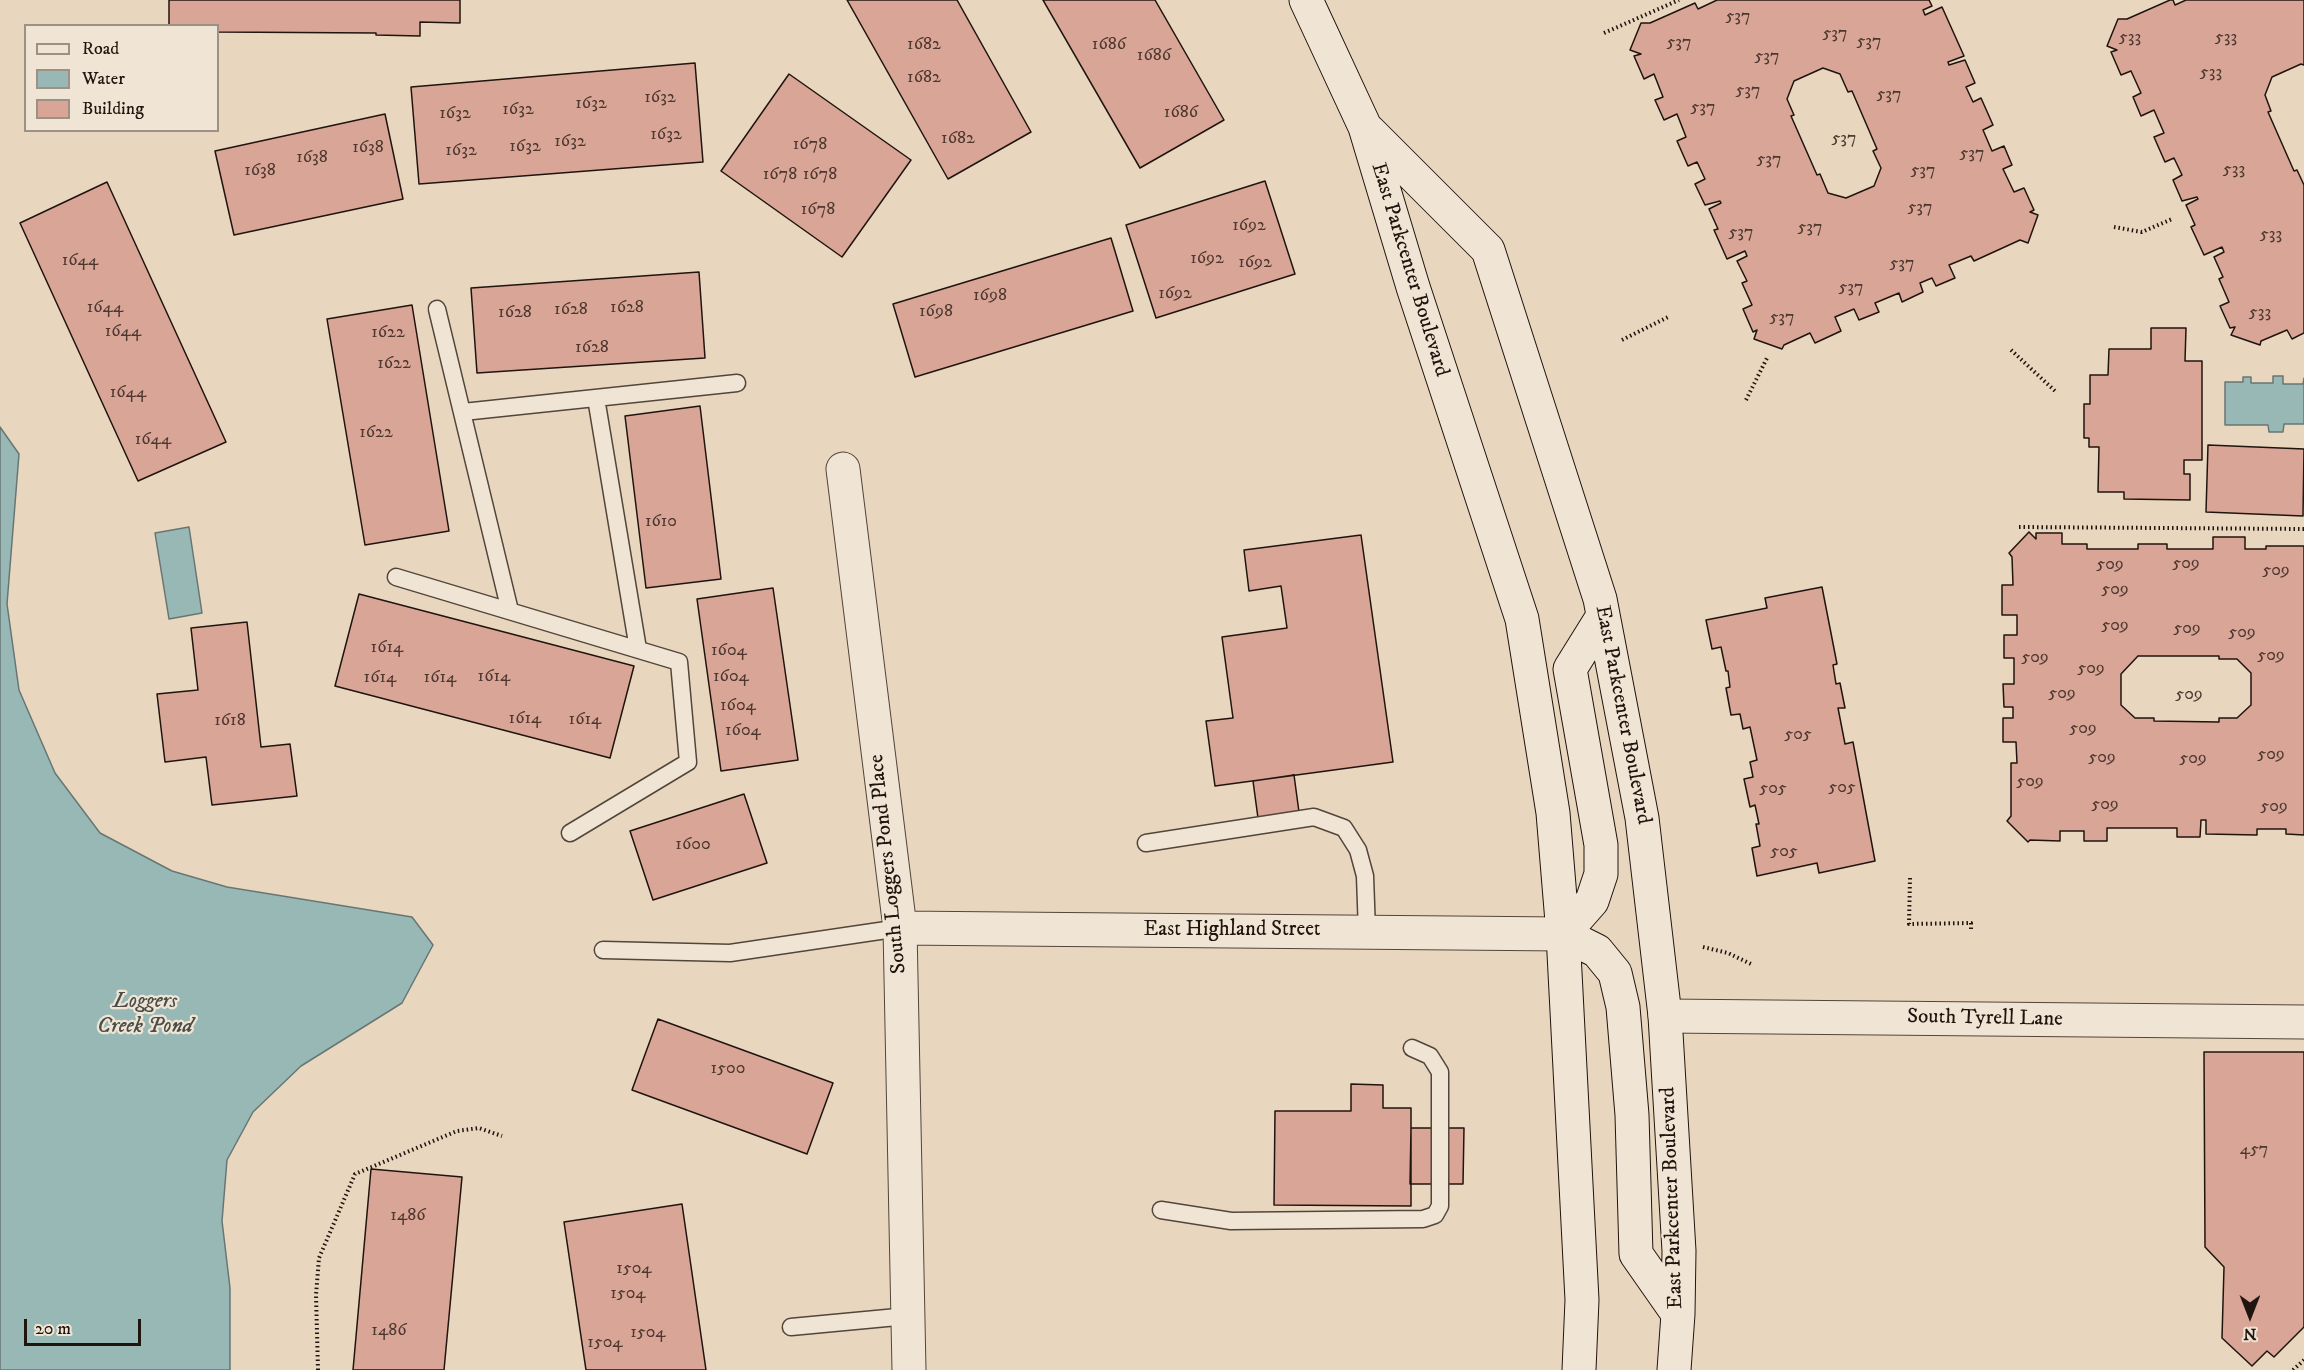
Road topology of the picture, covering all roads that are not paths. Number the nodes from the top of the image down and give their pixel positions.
1 (1306, 0) edge
2 (1365, 127) junction
3 (437, 309) dead end
4 (737, 383) dead end
5 (596, 398) junction
6 (463, 412) junction
7 (843, 469) dead end
8 (396, 577) dead end
9 (510, 611) junction
10 (1603, 616) junction
11 (638, 649) junction
12 (570, 833) dead end
13 (1146, 843) dead end
14 (900, 928) junction
15 (1367, 932) junction
16 (1563, 934) junction
17 (603, 950) dead end
18 (1665, 1016) junction
19 (2304, 1022) edge
20 (1412, 1048) dead end
21 (1161, 1210) dead end
22 (1678, 1314) junction
23 (908, 1316) junction
24 (791, 1327) dead end
25 (909, 1370) edge
26 (1580, 1370) edge
27 (1674, 1370) edge

1 - 2 main road, East Parkcenter Boulevard
2 - 10 main road, East Parkcenter Boulevard
2 - 16 main road, East Parkcenter Boulevard
3 - 6 lane
4 - 5 lane
5 - 6 lane
5 - 11 lane
6 - 9 lane
7 - 14 main road, South Loggers Pond Place
8 - 9 lane
9 - 11 lane
10 - 16 main road
10 - 18 main road, East Parkcenter Boulevard
11 - 12 lane
13 - 15 lane
14 - 15 main road, East Highland Street
14 - 17 lane
14 - 23 main road, South Loggers Pond Place
15 - 16 main road, East Highland Street
16 - 22 main road
16 - 26 main road, East Parkcenter Boulevard
18 - 19 main road, South Tyrell Lane
18 - 22 main road, East Parkcenter Boulevard
20 - 21 lane
22 - 27 main road, East Parkcenter Boulevard
23 - 24 lane
23 - 25 main road, South Loggers Pond Place

